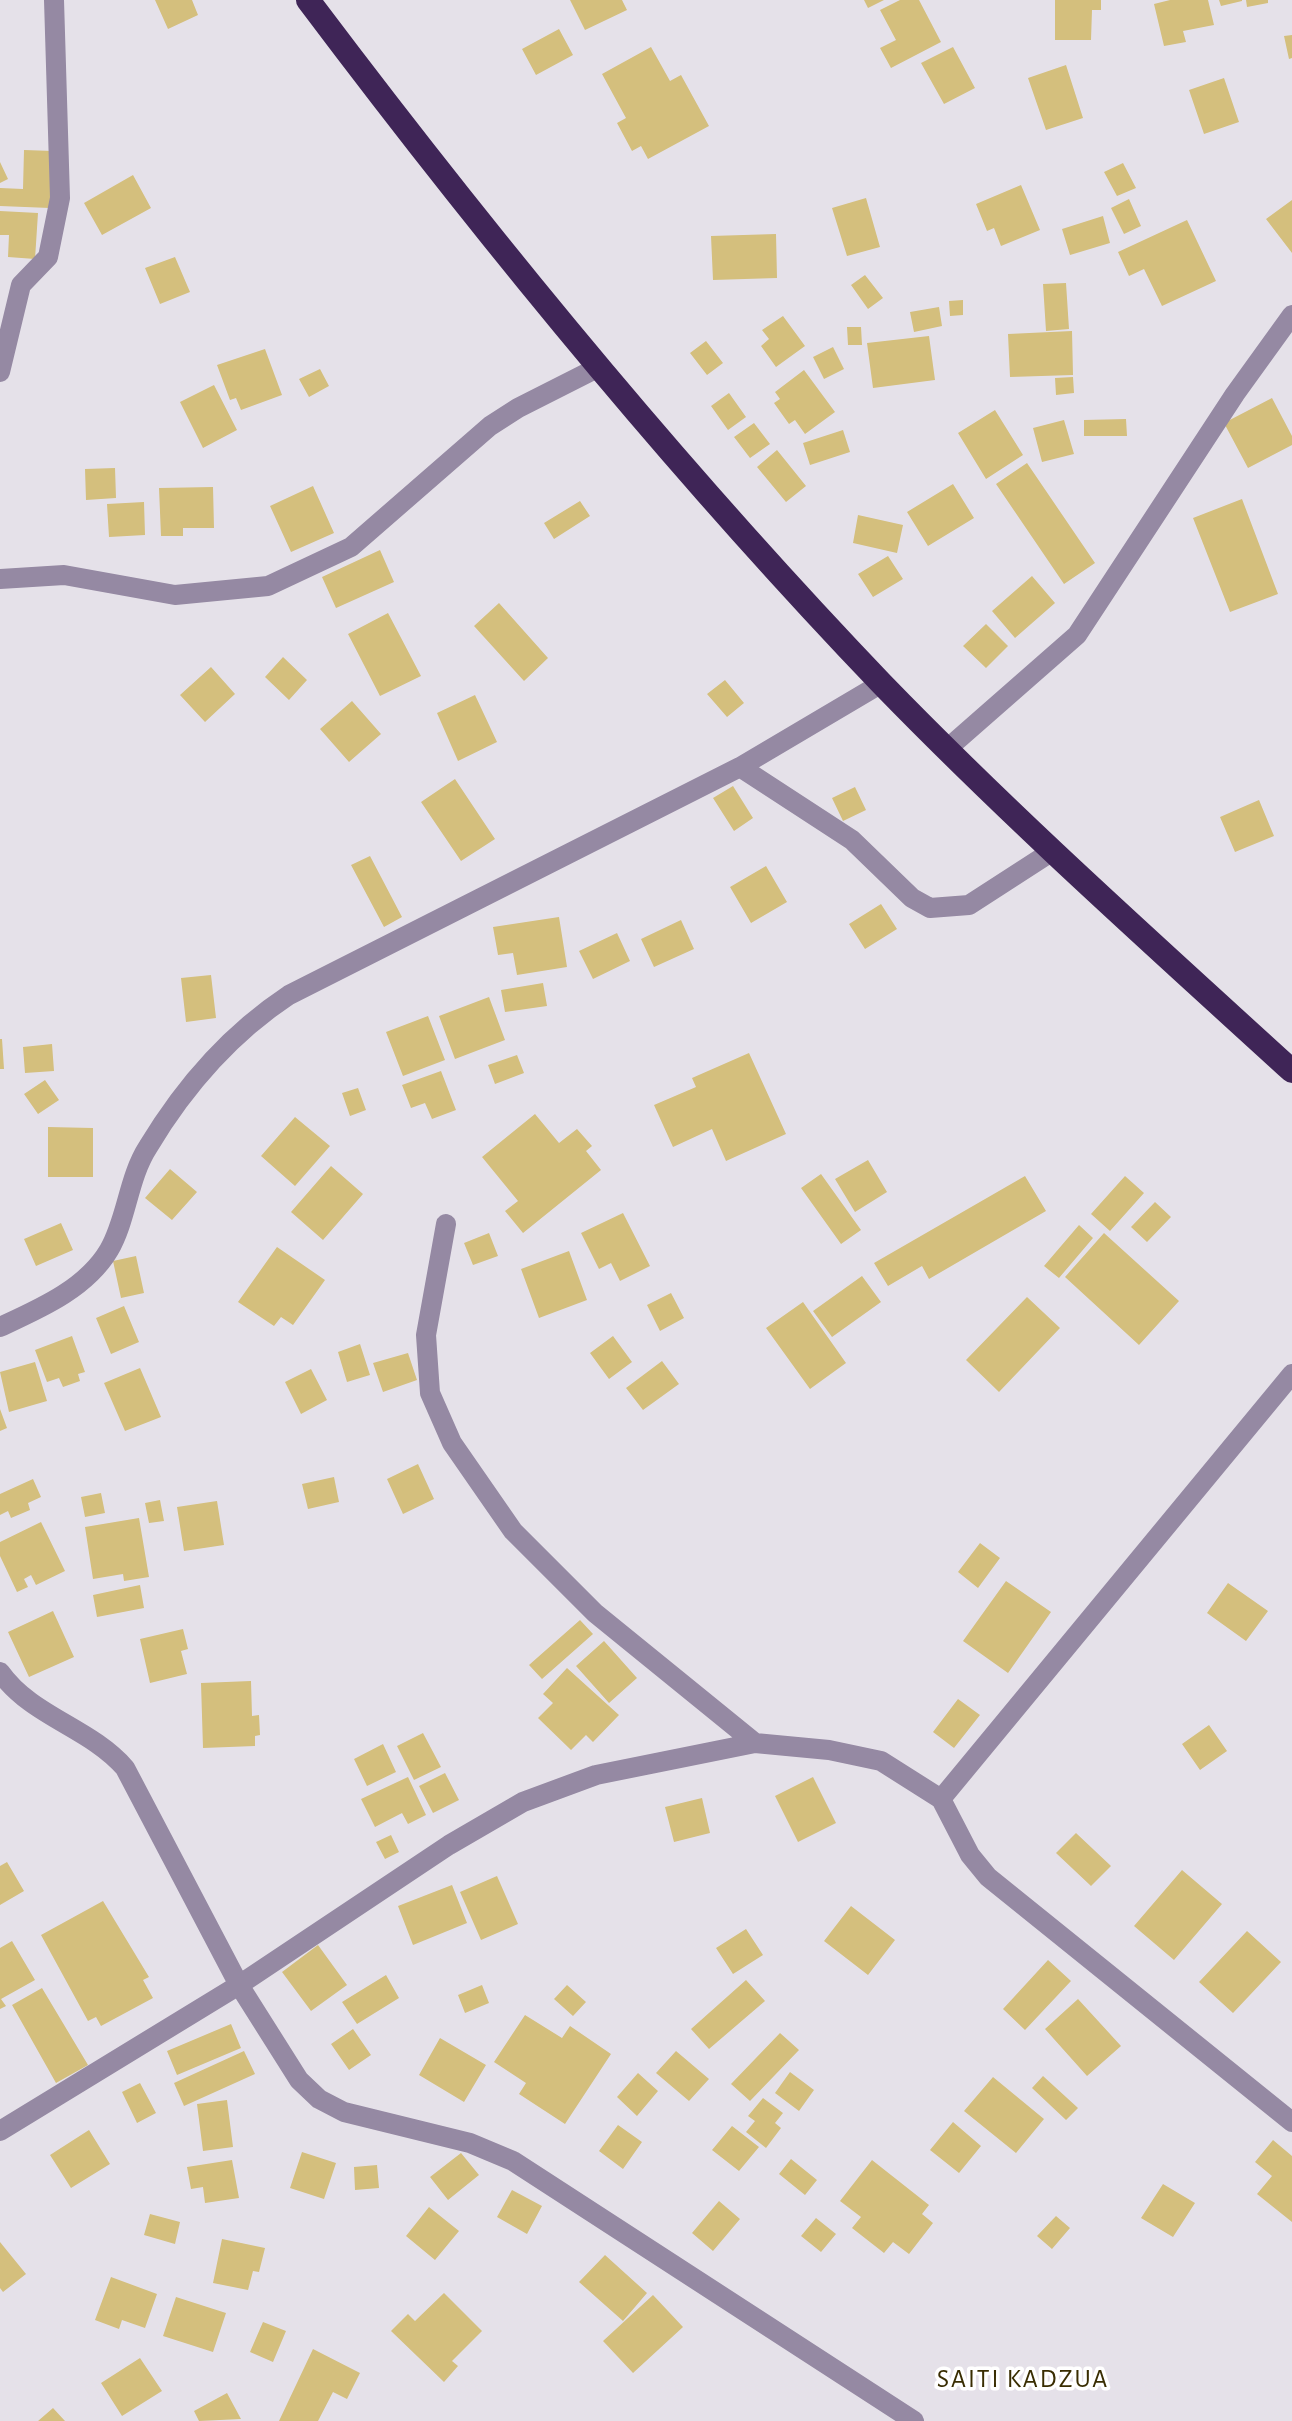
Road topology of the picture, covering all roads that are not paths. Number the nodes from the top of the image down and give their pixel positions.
1 (54, 0) edge
2 (308, 0) edge
3 (1292, 315) edge
4 (599, 367) junction
5 (0, 372) edge
6 (0, 579) edge
7 (882, 683) junction
8 (947, 749) junction
9 (740, 767) junction
10 (1051, 852) junction
11 (1292, 1071) edge
12 (446, 1224) dead end
13 (0, 1327) edge
14 (1292, 1374) edge
15 (0, 1672) edge
16 (755, 1743) junction
17 (941, 1799) junction
18 (239, 1985) junction
19 (1292, 2122) edge
20 (0, 2131) edge
21 (914, 2421) edge

1 - 5 street
2 - 4 highway
3 - 8 street
4 - 6 street
4 - 7 highway
7 - 8 highway
7 - 9 street
8 - 10 highway
9 - 10 street
9 - 13 street
10 - 11 highway
12 - 16 street
14 - 17 street
15 - 18 street
16 - 17 street
16 - 18 street
17 - 19 street
18 - 20 street
18 - 21 street

